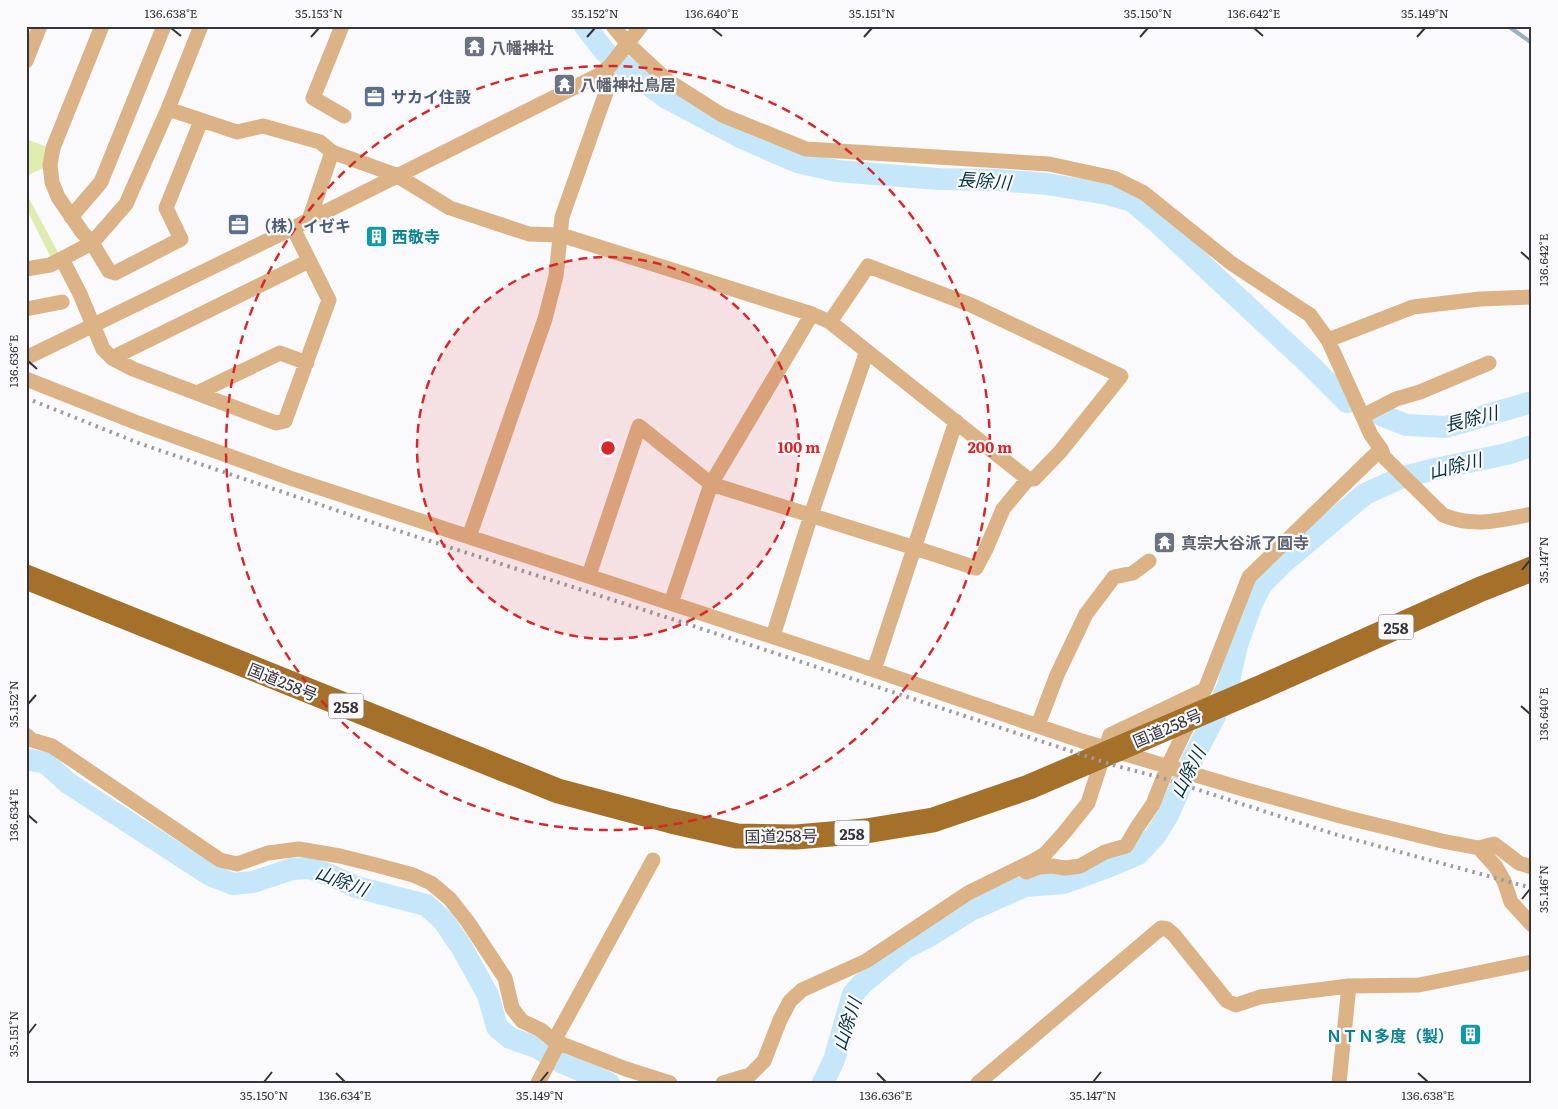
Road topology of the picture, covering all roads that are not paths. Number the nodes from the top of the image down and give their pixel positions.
1 (40, 26) edge
2 (102, 26) edge
3 (164, 26) edge
4 (202, 26) edge
5 (342, 26) edge
6 (613, 26) edge
7 (641, 26) edge
8 (625, 48) junction
9 (26, 61) edge
10 (608, 68) junction
11 (168, 109) junction
12 (344, 116) dead end
13 (201, 120) junction
14 (332, 152) junction
15 (396, 175) junction
16 (71, 217) junction
17 (309, 220) junction
18 (293, 228) junction
19 (561, 235) junction
20 (92, 243) junction
21 (62, 259) junction
22 (309, 260) junction
23 (26, 269) edge
24 (1532, 297) edge
25 (62, 302) dead end
26 (26, 310) edge
27 (812, 314) junction
28 (830, 322) junction
29 (93, 326) junction
30 (1328, 340) junction
31 (867, 352) junction
32 (26, 358) edge
33 (112, 358) junction
34 (306, 363) junction
35 (1489, 363) dead end
36 (26, 379) edge
37 (197, 394) junction
38 (1363, 416) junction
39 (956, 421) junction
40 (1382, 453) junction
41 (1028, 479) junction
42 (711, 484) junction
43 (1532, 514) edge
44 (812, 515) junction
45 (469, 537) junction
46 (915, 548) junction
47 (1149, 561) dead end
48 (1532, 570) edge
49 (589, 575) junction
50 (26, 577) edge
51 (671, 603) junction
52 (773, 636) junction
53 (874, 670) junction
54 (1204, 690) junction
55 (1038, 725) junction
56 (26, 735) edge
57 (1106, 747) junction
58 (1174, 768) junction
59 (1479, 848) junction
60 (653, 860) dead end
61 (1532, 867) edge
62 (1001, 877) junction
63 (1532, 925) edge
64 (1532, 962) edge
65 (1349, 986) junction
66 (556, 1042) junction
67 (538, 1083) edge
68 (670, 1083) edge
69 (723, 1083) edge
70 (978, 1083) edge
71 (1339, 1083) edge

1 - 9 street
2 - 16 street
3 - 16 street
4 - 11 street
5 - 12 street
6 - 8 street
7 - 8 street
8 - 10 street
8 - 30 street
10 - 15 street
10 - 19 street
11 - 13 street
11 - 20 street
13 - 14 street
13 - 20 street
14 - 15 street
14 - 17 street
15 - 17 street
15 - 19 street
16 - 20 street
17 - 18 street
18 - 22 street
18 - 29 street
19 - 27 street
19 - 45 street
20 - 21 street
21 - 23 street
21 - 29 street
22 - 33 street
22 - 34 street
24 - 30 street
25 - 26 street
27 - 28 street
27 - 42 street
28 - 31 street
28 - 41 street
29 - 32 street
29 - 33 street
30 - 38 street
31 - 39 street
31 - 44 street
33 - 37 street
34 - 37 street
34 - 37 street
35 - 38 street
36 - 45 street
38 - 40 street
39 - 41 street
39 - 46 street
40 - 43 street
40 - 54 street
41 - 46 street
42 - 44 street
42 - 49 street
42 - 51 street
44 - 46 street
44 - 52 street
45 - 49 street
46 - 53 street
47 - 55 street
48 - 50 highway, 国道258号 / 258
49 - 51 street
51 - 52 street
52 - 53 street
53 - 55 street
54 - 57 street
54 - 58 street
55 - 57 street
56 - 66 street
57 - 58 street
57 - 62 street
58 - 59 street
58 - 62 street
59 - 61 street
59 - 63 street
60 - 66 street
62 - 69 street
64 - 65 street
65 - 70 street
65 - 71 street
66 - 67 street
66 - 68 street

